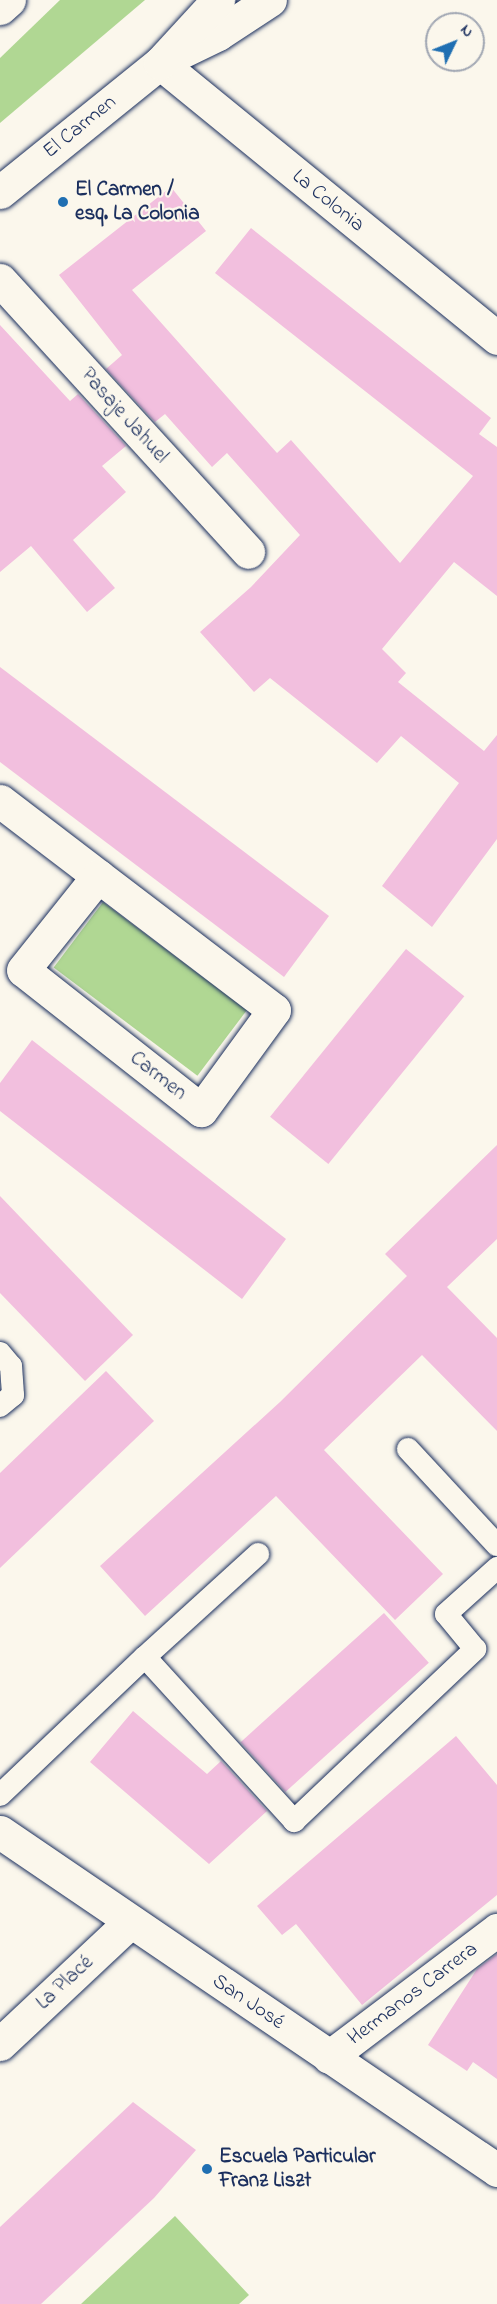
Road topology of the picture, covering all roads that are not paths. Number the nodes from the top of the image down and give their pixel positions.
1 (9, 0) edge
2 (218, 0) edge
3 (270, 0) edge
4 (0, 8) edge
5 (160, 63) junction
6 (0, 192) edge
7 (0, 280) edge
8 (497, 338) edge
9 (248, 552) dead end
10 (0, 801) edge
11 (98, 876) junction
12 (0, 1353) edge
13 (0, 1406) edge
14 (408, 1449) dead end
15 (497, 1545) edge
16 (258, 1554) dead end
17 (497, 1568) edge
18 (145, 1657) junction
19 (0, 1795) edge
20 (0, 1832) edge
21 (129, 1922) junction
22 (497, 1930) edge
23 (0, 2044) edge
24 (329, 2057) junction
25 (497, 2170) edge

1 - 4 street
2 - 5 street, El Carmen
3 - 5 street, El Carmen
5 - 6 street, El Carmen
5 - 8 street, La Colonia
7 - 9 street, Pasaje Jahuel
10 - 11 street, Carmen
11 - 11 street, Carmen
12 - 13 lane
14 - 15 lane
16 - 18 lane
17 - 18 lane
18 - 19 lane
20 - 21 street, San José
21 - 23 street, La Placé
21 - 24 street, San José
22 - 24 street, Hermanos Carrera
24 - 25 street, San José

